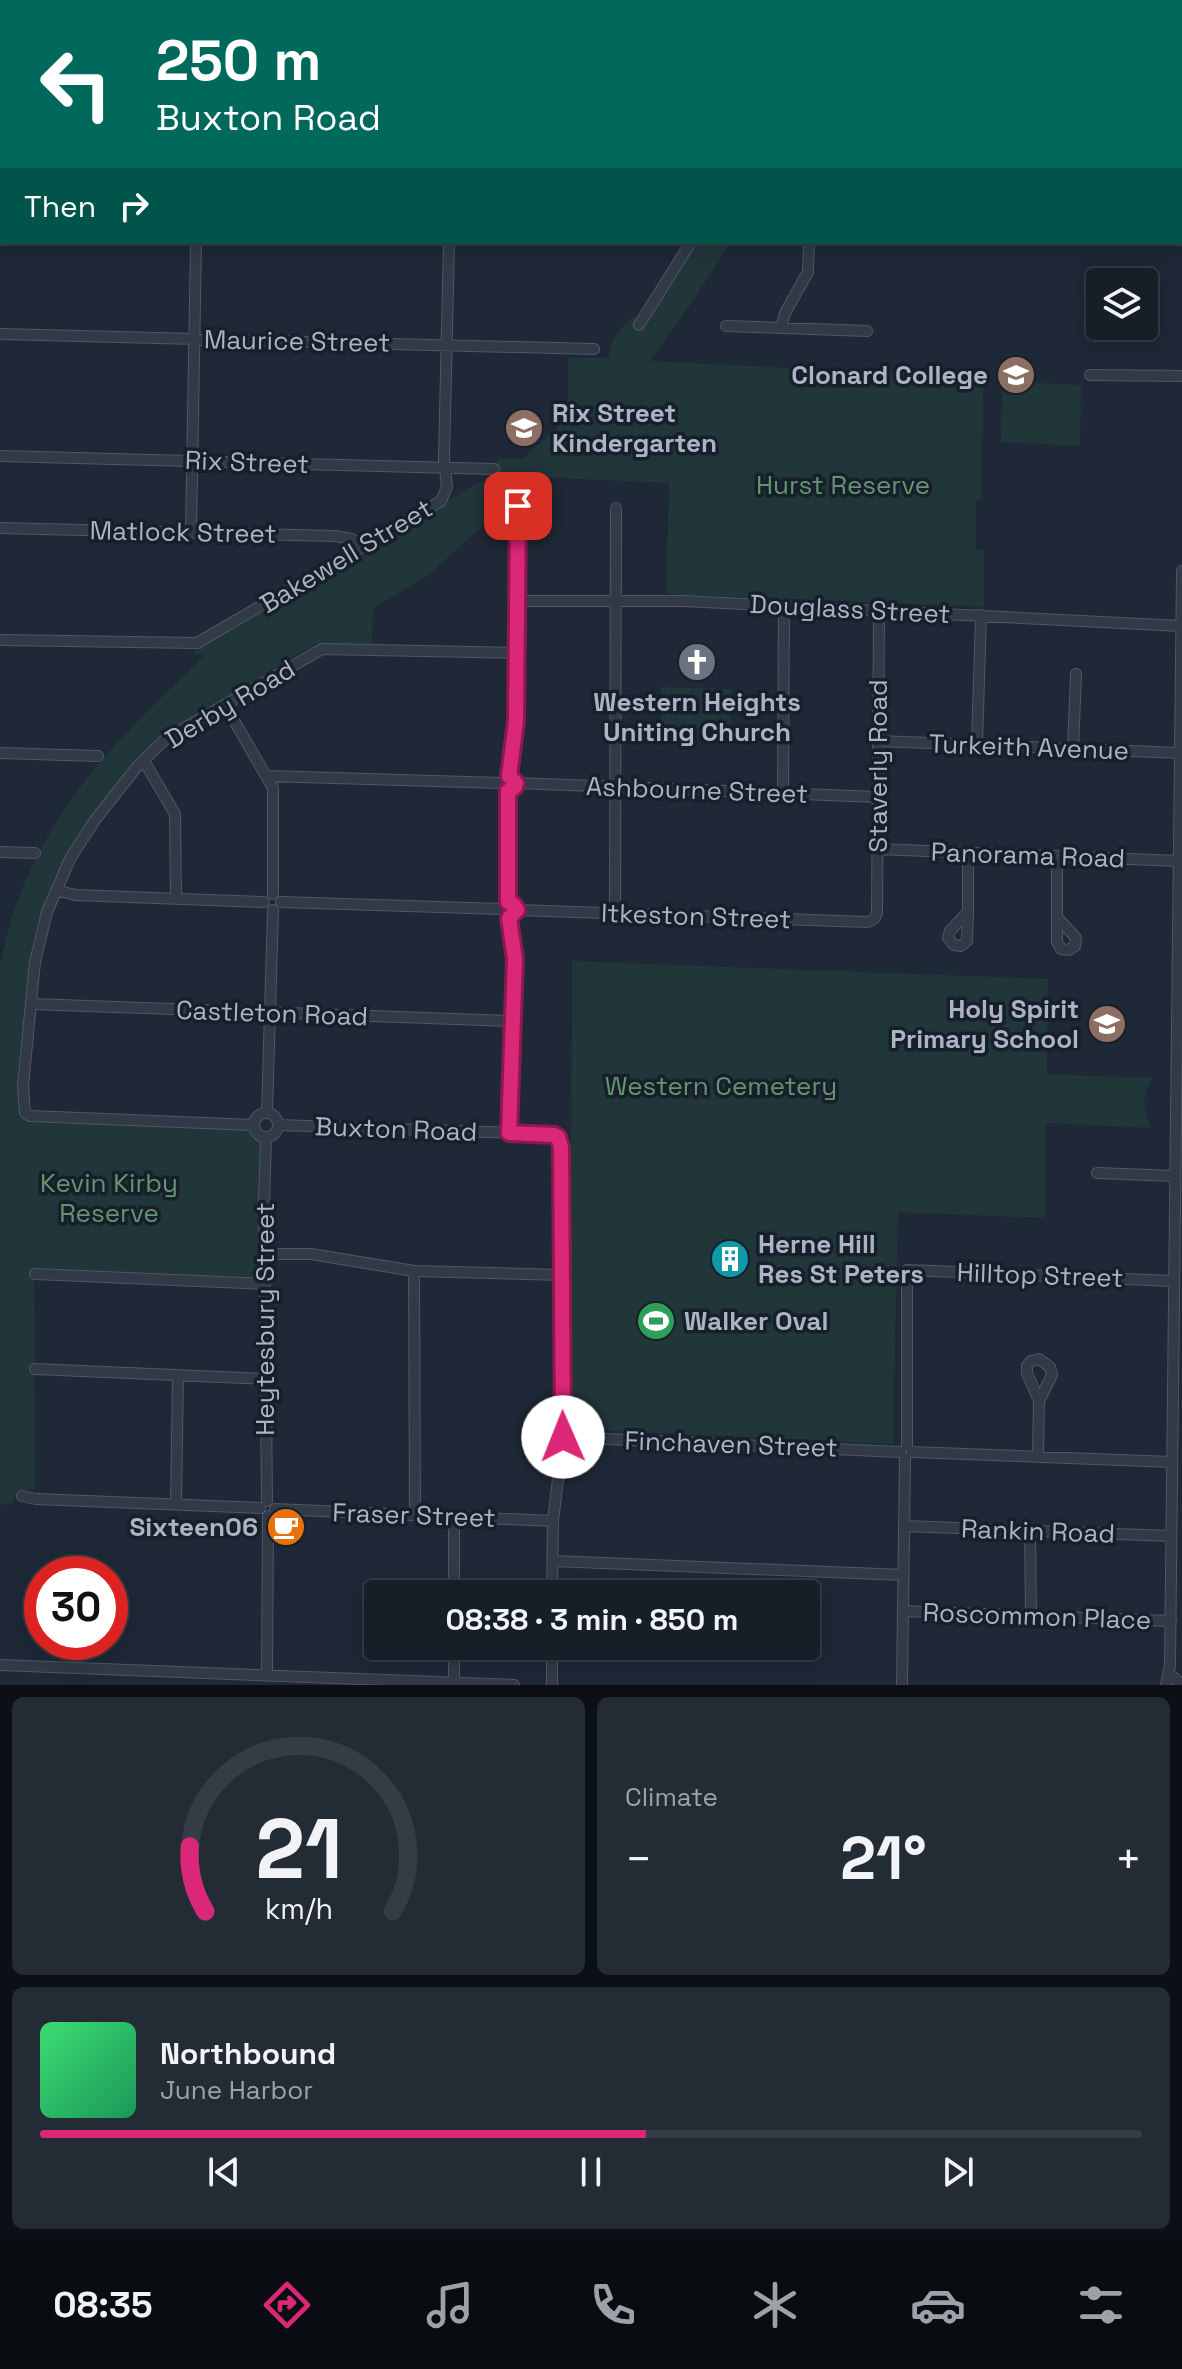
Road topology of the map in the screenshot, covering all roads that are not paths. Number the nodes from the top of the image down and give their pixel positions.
1 (196, 244) edge
2 (449, 244) edge
3 (690, 244) edge
4 (809, 244) edge
5 (639, 325) dead end
6 (726, 326) dead end
7 (781, 328) junction
8 (867, 331) dead end
9 (0, 334) edge
10 (195, 339) junction
11 (447, 345) junction
12 (594, 349) dead end
13 (1090, 375) dead end
14 (1182, 376) edge
15 (0, 456) edge
16 (193, 461) junction
17 (445, 467) junction
18 (494, 469) dead end
19 (616, 508) dead end
20 (0, 528) edge
21 (518, 528) dead end
22 (191, 533) junction
23 (362, 547) junction
24 (1182, 571) edge
25 (518, 601) junction
26 (616, 601) junction
27 (784, 605) junction
28 (879, 612) junction
29 (981, 615) junction
30 (1182, 626) edge
31 (0, 640) edge
32 (517, 653) junction
33 (1076, 674) dead end
34 (225, 705) junction
35 (1181, 729) edge
36 (878, 741) junction
37 (977, 744) junction
38 (1073, 749) junction
39 (0, 753) edge
40 (1180, 753) junction
41 (98, 756) dead end
42 (144, 761) junction
43 (267, 776) junction
44 (508, 783) junction
45 (615, 788) junction
46 (783, 794) junction
47 (878, 797) junction
48 (877, 849) junction
49 (0, 852) edge
50 (35, 853) dead end
51 (968, 853) junction
52 (1057, 856) junction
53 (1180, 868) edge
54 (56, 890) junction
55 (176, 898) junction
56 (273, 902) junction
57 (509, 910) junction
58 (968, 912) dead end
59 (615, 914) junction
60 (1057, 917) dead end
61 (874, 919) joint
62 (1180, 948) edge
63 (32, 1004) junction
64 (270, 1012) junction
65 (513, 1021) junction
66 (267, 1113) junction
67 (254, 1125) junction
68 (278, 1125) junction
69 (509, 1133) junction
70 (266, 1137) junction
71 (1097, 1173) dead end
72 (1175, 1176) junction
73 (1178, 1216) edge
74 (265, 1254) junction
75 (414, 1271) junction
76 (35, 1274) dead end
77 (561, 1275) junction
78 (1174, 1281) junction
79 (265, 1284) junction
80 (1178, 1293) edge
81 (35, 1369) dead end
82 (178, 1375) junction
83 (266, 1379) junction
84 (1039, 1401) dead end
85 (563, 1437) junction
86 (906, 1452) junction
87 (1038, 1456) junction
88 (1176, 1458) edge
89 (22, 1496) dead end
90 (176, 1504) junction
91 (268, 1508) junction
92 (415, 1514) junction
93 (454, 1516) junction
94 (553, 1521) junction
95 (1177, 1521) edge
96 (904, 1526) junction
97 (1030, 1531) junction
98 (1171, 1536) junction
99 (553, 1561) junction
100 (904, 1575) junction
101 (454, 1580) edge
102 (552, 1580) edge
103 (903, 1611) junction
104 (1031, 1616) junction
105 (1171, 1621) junction
106 (454, 1660) edge
107 (552, 1660) edge
108 (0, 1665) edge
109 (267, 1675) junction
110 (281, 1680) edge
111 (454, 1683) junction
112 (1174, 1683) edge
113 (514, 1685) edge
114 (552, 1685) edge
115 (902, 1685) edge

1 - 10 street
2 - 11 street, Bakewell Street
3 - 5 street
4 - 7 street
6 - 7 street
7 - 8 street
9 - 10 street, Maurice Street
10 - 11 street, Maurice Street
10 - 16 street
11 - 12 street, Maurice Street
11 - 17 street, Bakewell Street
13 - 14 street
15 - 16 street, Rix Street
16 - 17 street, Rix Street
16 - 22 street
17 - 18 street, Rix Street
17 - 23 street, Bakewell Street
19 - 26 street
20 - 22 street, Matlock Street
21 - 25 street
22 - 23 street, Matlock Street
23 - 31 street, Bakewell Street
24 - 30 street
25 - 26 street, Douglass Street
25 - 32 street
26 - 27 street, Douglass Street
26 - 45 street
27 - 28 street, Douglass Street
27 - 46 street
28 - 29 street, Douglass Street
28 - 36 street, Staverly Road
29 - 30 street, Douglass Street
29 - 37 street
30 - 35 street
32 - 34 street, Derby Road
32 - 44 street
33 - 38 street
34 - 42 street, Derby Road
34 - 43 street
35 - 40 street
36 - 37 street, Turkeith Avenue
36 - 47 street, Staverly Road
37 - 38 street, Turkeith Avenue
38 - 40 street, Turkeith Avenue
39 - 41 street
40 - 53 street
42 - 54 street, Derby Road
42 - 55 street
43 - 44 street, Ashbourne Street
43 - 56 street
44 - 45 street, Ashbourne Street
44 - 57 street
45 - 46 street, Ashbourne Street
45 - 59 street
46 - 47 street, Ashbourne Street
47 - 48 street, Staverly Road
48 - 51 street, Panorama Road
48 - 61 street, Staverly Road
49 - 50 street
51 - 52 street, Panorama Road
51 - 58 street
52 - 53 street, Panorama Road
52 - 60 street
53 - 62 street
54 - 55 street, Itkeston Street
54 - 63 street, Derby Road
55 - 56 street, Itkeston Street
56 - 57 street, Itkeston Street
56 - 64 street
57 - 59 street, Itkeston Street
57 - 65 street
59 - 61 street, Itkeston Street
62 - 72 street
63 - 64 street, Castleton Road
63 - 67 street, Derby Road
64 - 65 street, Castleton Road
64 - 66 street
65 - 69 street
66 - 67 street
66 - 68 street
67 - 70 street
68 - 69 street, Buxton Road
68 - 70 street
69 - 77 street, Buxton Road
70 - 74 street, Heytesbury Street
71 - 72 street
72 - 73 street
73 - 78 street
74 - 75 street
74 - 79 street, Heytesbury Street
75 - 77 street
75 - 92 street
76 - 79 street
77 - 85 street
78 - 80 street
78 - 86 street, Hilltop Street
79 - 83 street, Heytesbury Street
80 - 88 street
81 - 82 street
82 - 83 street
82 - 90 street
83 - 91 street, Heytesbury Street
84 - 87 street
85 - 86 street, Finchaven Street
85 - 94 street
86 - 87 street, Finchaven Street
86 - 96 street
87 - 88 street, Finchaven Street
88 - 95 street
89 - 90 street, Fraser Street
90 - 91 street, Fraser Street
91 - 92 street, Fraser Street
91 - 109 street, Heytesbury Street
92 - 93 street, Fraser Street
93 - 94 street, Fraser Street
93 - 101 street
94 - 99 street
95 - 98 street
96 - 97 street, Rankin Road
96 - 100 street
97 - 98 street, Rankin Road
97 - 104 street
98 - 105 street
99 - 100 street
99 - 102 street
100 - 103 street
103 - 104 street, Roscommon Place
103 - 115 street
104 - 105 street, Roscommon Place
105 - 112 street
106 - 111 street
107 - 114 street
108 - 109 street
109 - 110 street
110 - 111 street
111 - 113 street

